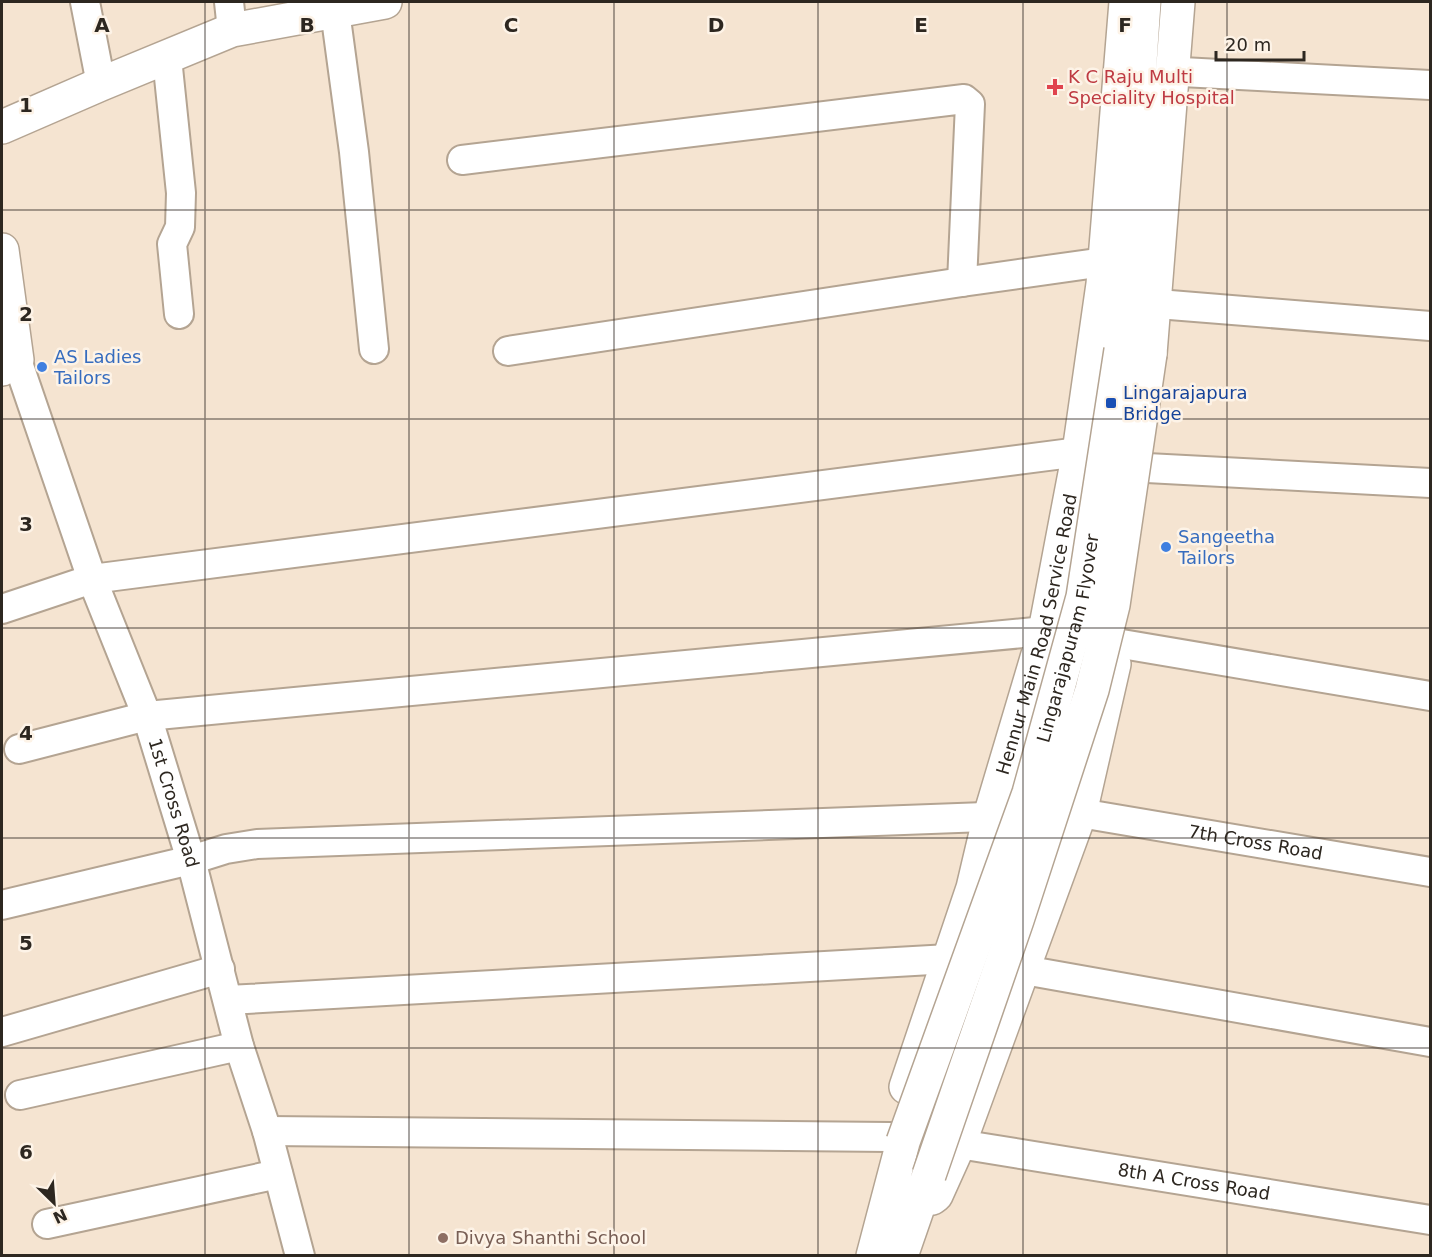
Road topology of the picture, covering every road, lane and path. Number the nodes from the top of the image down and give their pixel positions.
1 (85, 2) edge
2 (385, 2) edge
3 (1126, 2) edge
4 (1144, 2) edge
5 (1178, 2) edge
6 (1194, 2) edge
7 (335, 11) junction
8 (231, 16) edge
9 (167, 58) junction
10 (1182, 72) junction
11 (101, 84) junction
12 (1431, 85) edge
13 (2, 127) edge
14 (462, 160) dead end
15 (1104, 262) junction
16 (3, 270) edge
17 (962, 282) junction
18 (1170, 306) junction
19 (179, 314) dead end
20 (1431, 326) edge
21 (374, 349) dead end
22 (507, 351) dead end
23 (9, 364) edge
24 (1079, 452) junction
25 (1147, 468) junction
26 (1431, 483) edge
27 (93, 579) junction
28 (2, 609) edge
29 (1045, 631) junction
30 (1118, 645) junction
31 (1431, 696) edge
32 (147, 716) junction
33 (19, 749) dead end
34 (1080, 813) junction
35 (990, 816) junction
36 (191, 860) junction
37 (1431, 872) edge
38 (2, 905) edge
39 (949, 959) junction
40 (220, 969) junction
41 (1023, 970) junction
42 (228, 1000) junction
43 (2, 1032) edge
44 (1431, 1042) edge
45 (239, 1046) junction
46 (20, 1095) dead end
47 (267, 1131) junction
48 (896, 1140) junction
49 (958, 1144) junction
50 (278, 1174) junction
51 (918, 1208) junction
52 (1431, 1220) edge
53 (48, 1224) dead end
54 (883, 1254) edge
55 (300, 1256) edge

1 - 11 street
2 - 7 street
3 - 15 street, Hennur Main Road Service Road
4 - 48 street, Lingarajapuram Flyover, bridge
5 - 51 street, Lingarajapuram Flyover, bridge
6 - 10 street
7 - 8 street
7 - 21 street
8 - 9 street
9 - 11 street
9 - 19 street
10 - 12 street
10 - 18 street
11 - 13 street
14 - 17 street
15 - 17 street
15 - 24 street, Hennur Main Road Service Road
16 - 23 street
17 - 22 street
18 - 20 street
18 - 25 street
23 - 27 street, 1st Cross Road
24 - 25 street
24 - 27 street
24 - 29 street, Hennur Main Road Service Road
25 - 26 street
25 - 30 street
27 - 28 street
27 - 32 street, 1st Cross Road
29 - 30 street
29 - 32 street
29 - 35 street, Hennur Main Road Service Road
30 - 31 street
30 - 34 street
32 - 33 street
32 - 36 street, 1st Cross Road
34 - 35 street, 7th Cross Road
34 - 37 street, 7th Cross Road
34 - 41 street
35 - 36 street, 7th Cross Road
35 - 39 street, Hennur Main Road Service Road
36 - 38 street, 7th Cross Road
36 - 40 street, 1st Cross Road
39 - 42 street
39 - 48 street, Hennur Main Road Service Road
40 - 42 street, 1st Cross Road
40 - 43 street
41 - 44 street
41 - 49 street
42 - 45 street, 1st Cross Road
45 - 46 street
45 - 47 street, 1st Cross Road
47 - 48 street
47 - 50 street, 1st Cross Road
48 - 54 street, Lingarajapuram Flyover
49 - 51 street
49 - 52 street, 8th A Cross Road
50 - 53 street
50 - 55 street, 1st Cross Road
51 - 54 street, Lingarajapuram Flyover

